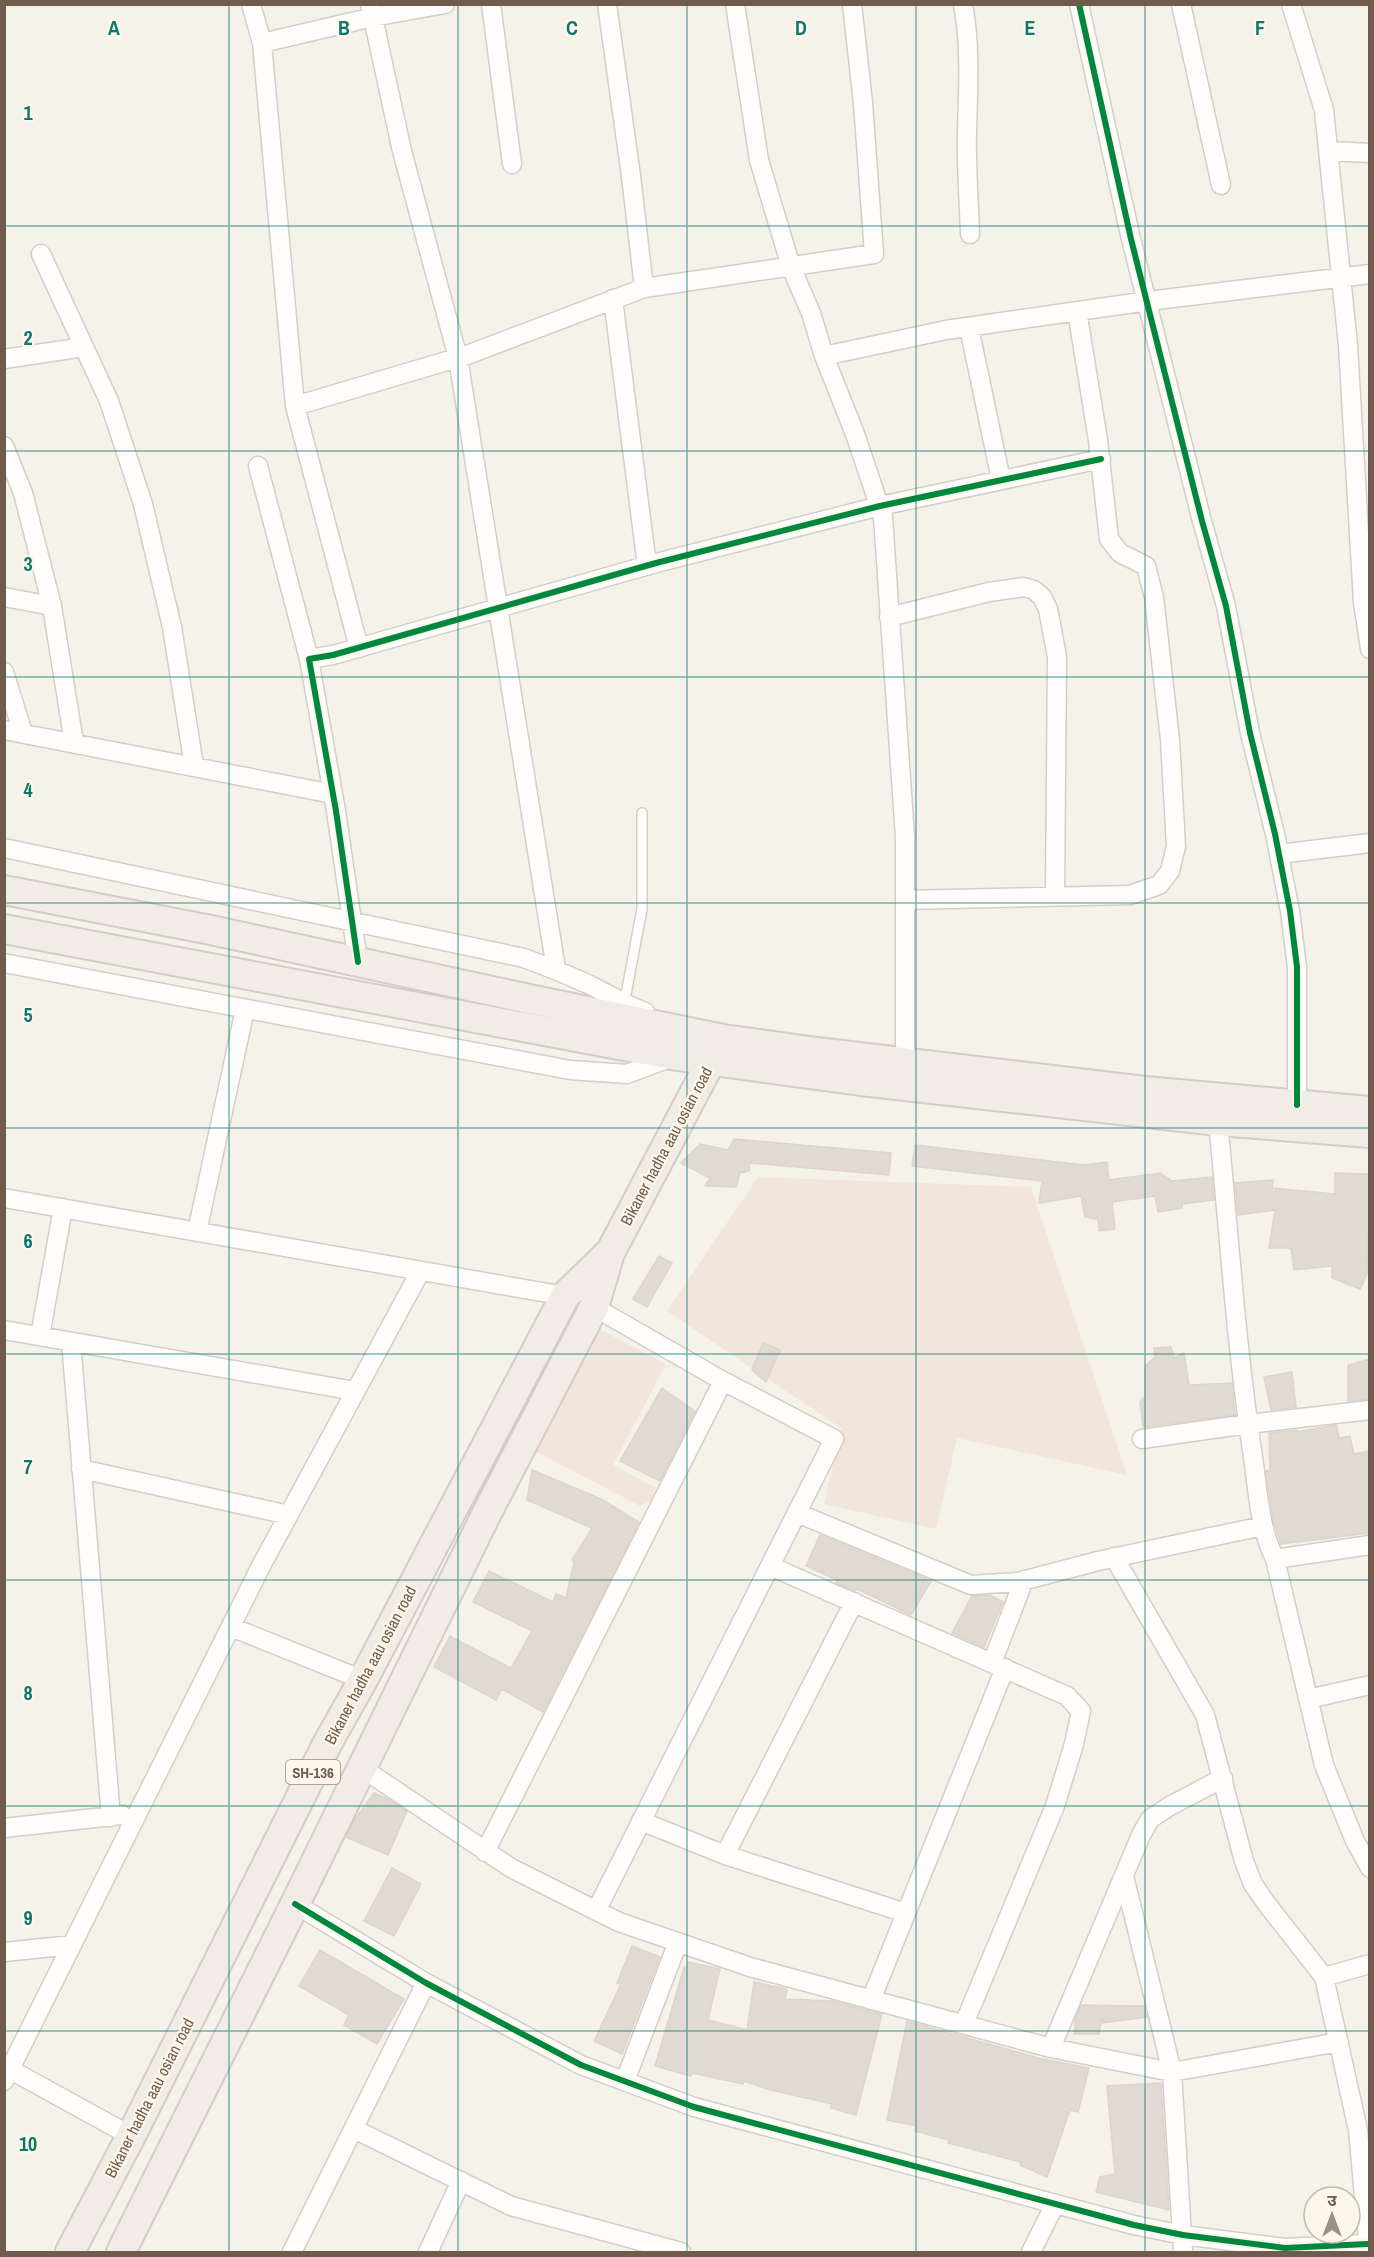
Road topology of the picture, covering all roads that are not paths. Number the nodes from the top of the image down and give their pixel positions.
1 (251, 4) edge
2 (445, 4) edge
3 (491, 4) edge
4 (607, 4) edge
5 (735, 4) edge
6 (852, 4) edge
7 (963, 4) edge
8 (1079, 4) edge
9 (1182, 4) edge
10 (1291, 4) edge
11 (371, 11) edge
12 (262, 43) junction
13 (1328, 151) junction
14 (1370, 153) edge
15 (512, 164) dead end
16 (1221, 185) dead end
17 (970, 234) dead end
18 (41, 255) dead end
19 (791, 267) junction
20 (1370, 274) edge
21 (1342, 277) junction
22 (644, 288) junction
23 (613, 299) junction
24 (1148, 301) junction
25 (1077, 311) junction
26 (969, 327) junction
27 (84, 347) junction
28 (824, 356) junction
29 (458, 358) junction
30 (4, 359) edge
31 (295, 406) junction
32 (4, 446) edge
33 (1101, 459) junction
34 (258, 466) dead end
35 (1000, 480) junction
36 (880, 506) junction
37 (646, 566) junction
38 (4, 597) edge
39 (52, 606) junction
40 (498, 608) junction
41 (890, 617) junction
42 (359, 648) junction
43 (1370, 649) edge
44 (309, 659) junction
45 (4, 672) edge
46 (4, 730) edge
47 (23, 733) junction
48 (74, 743) junction
49 (194, 766) junction
50 (333, 794) junction
51 (642, 813) dead end
52 (1370, 843) edge
53 (4, 848) edge
54 (1279, 854) junction
55 (4, 890) edge
56 (1055, 896) junction
57 (905, 900) junction
58 (352, 922) junction
59 (4, 929) edge
60 (358, 962) junction
61 (4, 963) edge
62 (556, 969) junction
63 (624, 1005) junction
64 (245, 1010) junction
65 (717, 1050) junction
66 (677, 1056) junction
67 (904, 1062) junction
68 (1298, 1105) junction
69 (1370, 1111) edge
70 (1218, 1121) junction
71 (1370, 1134) edge
72 (4, 1198) edge
73 (63, 1208) junction
74 (197, 1232) junction
75 (610, 1253) junction
76 (420, 1272) junction
77 (565, 1296) junction
78 (594, 1307) junction
79 (4, 1330) edge
80 (40, 1336) junction
81 (71, 1342) junction
82 (723, 1381) junction
83 (355, 1391) junction
84 (1370, 1410) edge
85 (1248, 1424) junction
86 (1142, 1440) dead end
87 (81, 1469) junction
88 (796, 1514) junction
89 (289, 1515) junction
90 (1263, 1526) junction
91 (1370, 1545) edge
92 (1114, 1557) junction
93 (1275, 1559) junction
94 (770, 1566) junction
95 (1024, 1580) junction
96 (854, 1602) junction
97 (231, 1626) junction
98 (998, 1665) junction
99 (363, 1680) junction
100 (1370, 1685) edge
101 (1308, 1699) junction
102 (362, 1768) junction
103 (1223, 1778) junction
104 (137, 1814) junction
105 (111, 1817) junction
106 (641, 1821) junction
107 (4, 1828) edge
108 (485, 1852) junction
109 (725, 1855) junction
110 (1370, 1868) edge
111 (1124, 1876) junction
112 (295, 1904) junction
113 (596, 1911) junction
114 (906, 1913) junction
115 (678, 1942) junction
116 (72, 1945) junction
117 (4, 1952) edge
118 (1370, 1964) edge
119 (1324, 1977) junction
120 (426, 1983) junction
121 (871, 2000) junction
122 (964, 2024) junction
123 (1339, 2042) junction
124 (1050, 2048) junction
125 (1172, 2072) junction
126 (6, 2078) edge
127 (625, 2081) junction
128 (354, 2129) junction
129 (1364, 2129) edge
130 (131, 2136) junction
131 (461, 2181) junction
132 (1055, 2204) junction
133 (1183, 2244) edge
134 (1368, 2248) edge
135 (1285, 2250) edge
136 (70, 2253) edge
137 (121, 2253) edge
138 (292, 2253) edge
139 (428, 2253) edge
140 (681, 2253) edge
141 (1031, 2253) edge

1 - 12 street
2 - 11 street
3 - 15 street
4 - 22 street
5 - 19 street
6 - 19 street
7 - 17 street
8 - 24 street
9 - 16 street
10 - 13 street
11 - 12 street
11 - 29 street
12 - 31 street
13 - 14 street
13 - 21 street
18 - 27 street
19 - 22 street
19 - 28 street
20 - 21 street
21 - 24 street
21 - 43 street
22 - 23 street
23 - 29 street
23 - 37 street
24 - 25 street
24 - 54 street
25 - 26 street
25 - 33 street
26 - 28 street
26 - 35 street
27 - 30 street
27 - 49 street
28 - 36 street
29 - 31 street
29 - 40 street
31 - 42 street
32 - 39 street
33 - 35 street
33 - 56 street
34 - 44 street
35 - 36 street
36 - 37 street
36 - 41 street
37 - 40 street
38 - 39 street
39 - 48 street
40 - 42 street
40 - 62 street
41 - 56 street
41 - 57 street
42 - 44 street
44 - 50 street
45 - 47 street
46 - 47 street
47 - 48 street
48 - 49 street
49 - 50 street
50 - 58 street
51 - 63 lane
52 - 54 street
53 - 58 street
54 - 68 street
55 - 60 main road
56 - 57 street
57 - 67 street
58 - 60 street
58 - 62 street
59 - 66 main road
60 - 65 main road
61 - 64 street
62 - 63 street
63 - 65 street
64 - 66 street
64 - 74 street
65 - 66 main road
65 - 67 main road
65 - 70 main road
65 - 75 main road, Bikaner hadha aau osian road
67 - 68 main road
68 - 69 main road
70 - 71 main road
70 - 85 street
72 - 73 street
73 - 74 street
73 - 80 street
74 - 76 street
75 - 77 main road, Bikaner hadha aau osian road / SH-136
75 - 78 main road, Bikaner hadha aau osian road / SH-136
76 - 77 street
76 - 83 street
77 - 99 main road, Bikaner hadha aau osian road / SH-136
78 - 82 street
78 - 102 main road, Bikaner hadha aau osian road / SH-136
79 - 80 street
80 - 81 street
81 - 83 street
81 - 87 street
82 - 88 street
82 - 108 street
83 - 89 street
84 - 85 street
85 - 86 street
85 - 90 street
87 - 89 street
87 - 105 street
88 - 94 street
88 - 95 street
89 - 97 street
90 - 92 street
90 - 93 street
91 - 93 street
92 - 95 street
92 - 103 street
93 - 101 street
94 - 96 street
94 - 106 street
95 - 98 street
96 - 98 street
96 - 109 street
97 - 99 street
97 - 104 street
98 - 114 street
98 - 122 street
99 - 130 main road, Bikaner hadha aau osian road / SH-136
100 - 101 street
101 - 110 street
102 - 108 street
102 - 112 main road, Bikaner hadha aau osian road / SH-136
103 - 111 street
103 - 119 street
104 - 105 street
104 - 116 street
105 - 107 street
106 - 109 street
106 - 113 street
108 - 113 street
109 - 114 street
111 - 124 street
111 - 125 street
112 - 120 street
112 - 137 main road, Bikaner hadha aau osian road / SH-136
113 - 115 street
114 - 121 street
115 - 121 street
115 - 127 street
116 - 117 street
116 - 126 street
118 - 119 street
119 - 123 street
120 - 127 street
120 - 128 street
121 - 122 street
122 - 124 street
123 - 125 street
123 - 129 street
124 - 125 street
125 - 133 street
126 - 130 street
127 - 132 street
128 - 131 street
128 - 138 street
129 - 134 street
130 - 136 main road, Bikaner hadha aau osian road / SH-136
131 - 139 street
131 - 140 street
132 - 133 street
132 - 141 street
133 - 135 street
134 - 135 street

